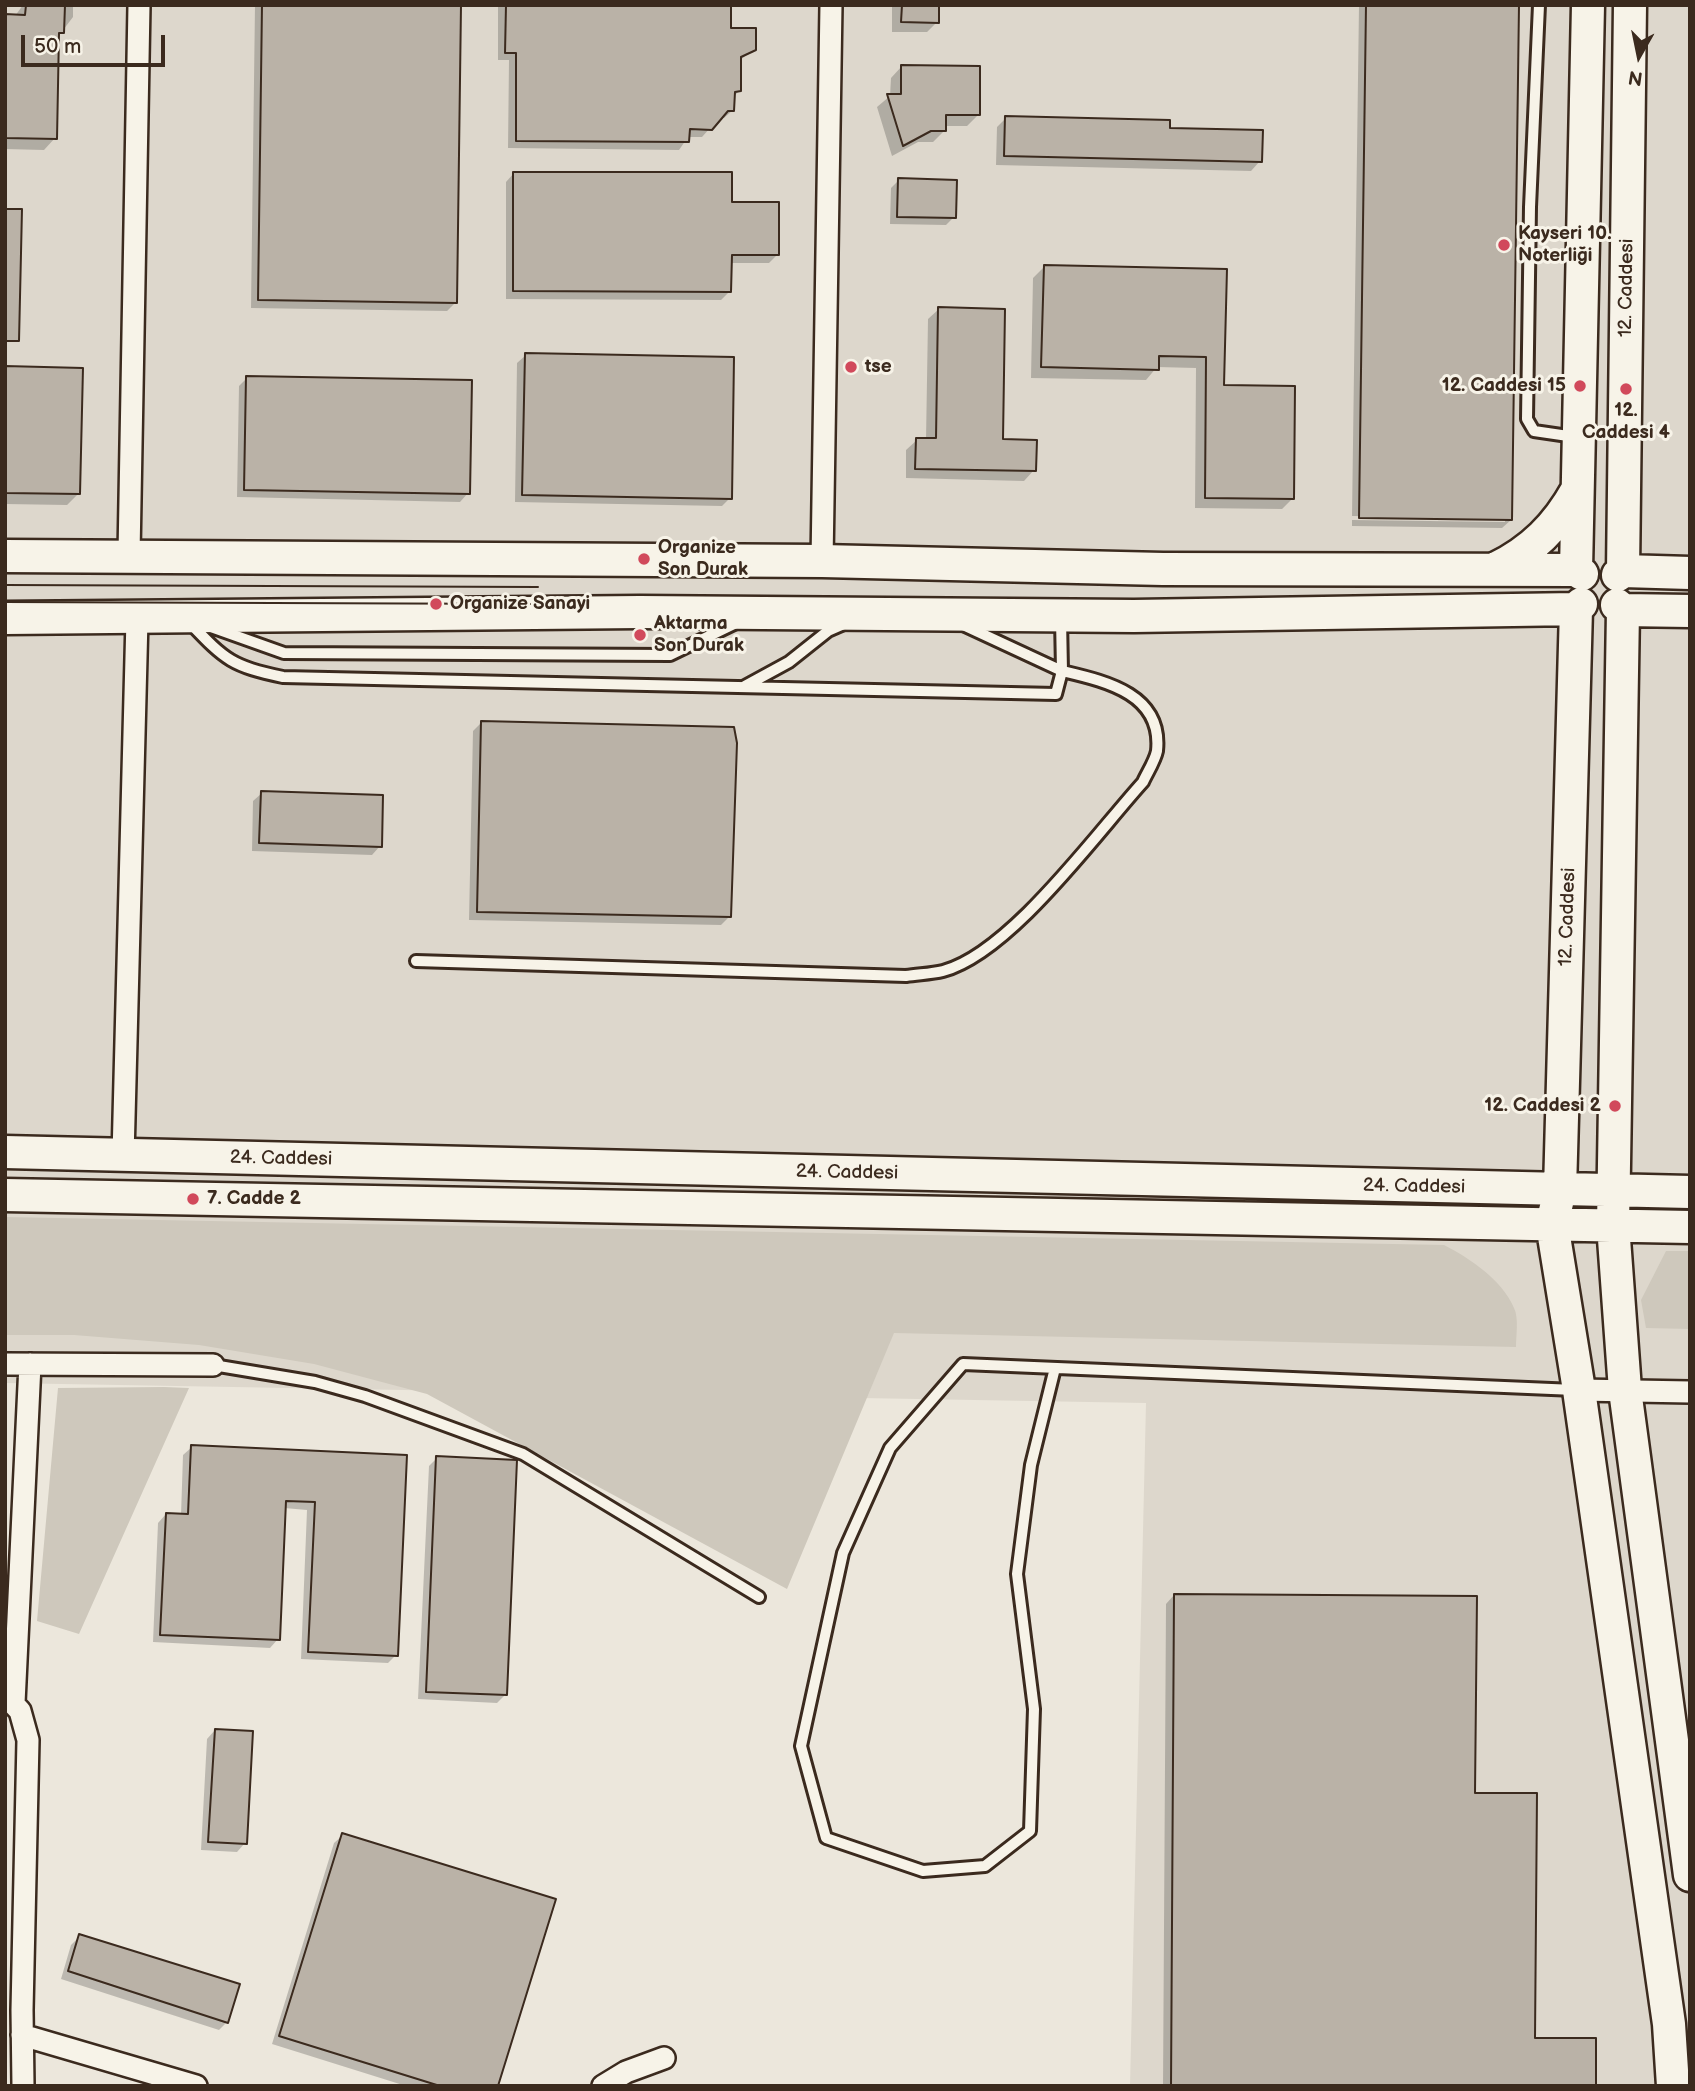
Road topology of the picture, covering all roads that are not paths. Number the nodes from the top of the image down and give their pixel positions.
1 (139, 5) edge
2 (831, 5) edge
3 (1539, 5) edge
4 (1588, 5) edge
5 (1630, 5) edge
6 (1579, 438) junction
7 (1578, 489) junction
8 (129, 554) junction
9 (5, 556) edge
10 (822, 561) junction
11 (1495, 569) junction
12 (1690, 573) edge
13 (1579, 589) junction
14 (1620, 590) junction
15 (1690, 611) edge
16 (756, 613) junction
17 (871, 614) junction
18 (942, 614) junction
19 (1062, 615) junction
20 (5, 618) edge
21 (185, 618) junction
22 (137, 619) junction
23 (1062, 671) junction
24 (743, 687) junction
25 (416, 961) dead end
26 (5, 1153) edge
27 (123, 1156) junction
28 (1560, 1190) junction
29 (1613, 1190) junction
30 (1690, 1192) edge
31 (5, 1195) edge
32 (1552, 1224) junction
33 (1613, 1225) junction
34 (1690, 1227) edge
35 (5, 1364) edge
36 (30, 1364) junction
37 (214, 1365) joint
38 (1055, 1368) junction
39 (1580, 1390) junction
40 (1625, 1390) junction
41 (1690, 1392) edge
42 (759, 1597) dead end
43 (9, 1699) edge
44 (1690, 1875) edge
45 (13, 2008) edge
46 (1683, 2024) edge
47 (22, 2035) junction
48 (664, 2058) dead end
49 (23, 2086) edge
50 (196, 2086) edge
51 (603, 2086) edge
52 (1673, 2086) edge

1 - 8 street
2 - 10 street
3 - 6 lane
4 - 6 street, 12. Caddesi
5 - 14 street, 12. Caddesi
6 - 7 street, 12. Caddesi
7 - 11 street
7 - 13 street, 12. Caddesi
8 - 9 street
8 - 10 street
10 - 11 street
11 - 13 street
12 - 14 street
13 - 14 street
13 - 19 street
13 - 28 street, 12. Caddesi
14 - 15 street
14 - 29 street, 12. Caddesi
16 - 17 street
16 - 21 street
16 - 21 lane
17 - 18 street
17 - 24 lane
18 - 19 street
18 - 23 lane
19 - 23 lane
20 - 22 street
21 - 22 street
21 - 24 lane
22 - 27 street
23 - 24 lane
23 - 25 lane
26 - 27 street, 24. Caddesi
27 - 28 street, 24. Caddesi
28 - 29 street, 24. Caddesi
28 - 32 street, 12. Caddesi
29 - 30 street, 24. Caddesi
29 - 33 street, 12. Caddesi
31 - 32 street, 24. Caddesi
32 - 33 street, 24. Caddesi
32 - 39 street
33 - 34 street, 24. Caddesi
33 - 40 street, 12. Caddesi
35 - 36 street
36 - 37 street
36 - 43 street
37 - 42 lane
38 - 38 lane
38 - 39 lane
39 - 40 street
39 - 46 street
40 - 41 street
40 - 44 street, 12. Caddesi
43 - 45 street
45 - 47 street
46 - 52 street
47 - 49 street
47 - 50 street
48 - 51 street

